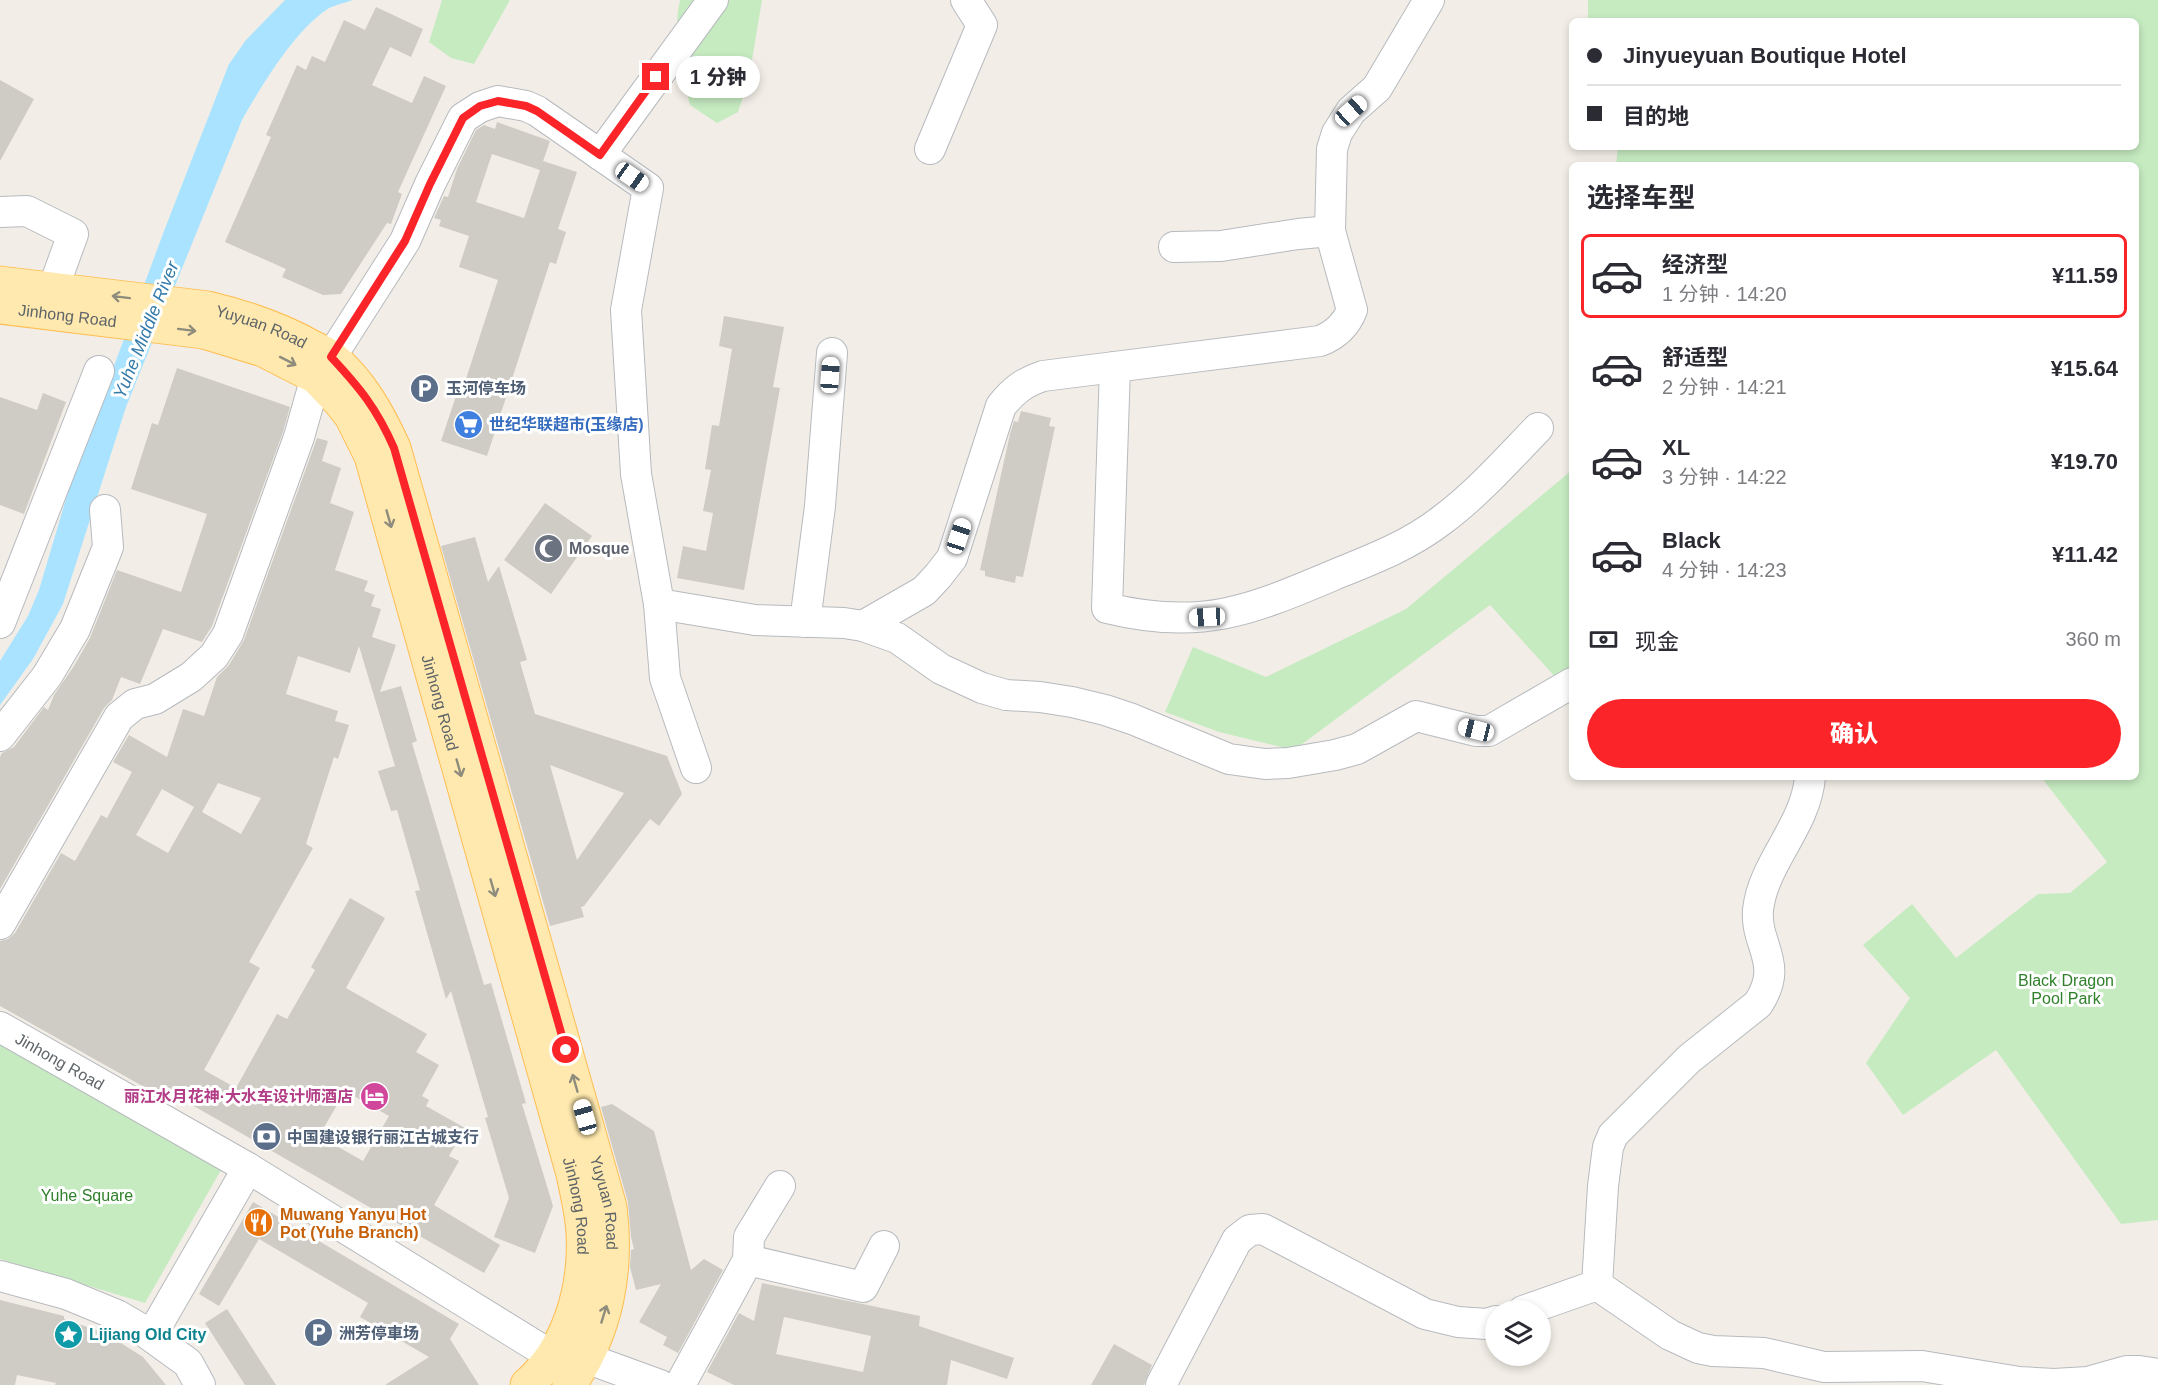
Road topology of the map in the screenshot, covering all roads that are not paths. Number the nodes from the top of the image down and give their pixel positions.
1 (712, 0) edge
2 (966, 0) edge
3 (1429, 0) edge
4 (930, 149) dead end
5 (600, 155) junction
6 (0, 213) edge
7 (1330, 231) junction
8 (1174, 248) dead end
9 (0, 283) edge
10 (49, 301) junction
11 (0, 307) edge
12 (832, 353) dead end
13 (323, 367) junction
14 (1114, 367) junction
15 (99, 370) dead end
16 (1538, 428) dead end
17 (105, 510) dead end
18 (660, 604) junction
19 (805, 622) junction
20 (0, 623) edge
21 (863, 626) junction
22 (1569, 685) edge
23 (0, 736) edge
24 (696, 768) dead end
25 (1809, 780) edge
26 (0, 924) edge
27 (0, 1027) edge
28 (248, 1168) junction
29 (780, 1186) dead end
30 (884, 1246) dead end
31 (748, 1260) junction
32 (0, 1276) edge
33 (1597, 1285) junction
34 (1551, 1301) edge
35 (1485, 1324) edge
36 (151, 1336) junction
37 (552, 1356) junction
38 (577, 1372) edge
39 (2158, 1374) edge
40 (200, 1385) edge
41 (527, 1385) edge
42 (660, 1385) edge
43 (680, 1385) edge
44 (1161, 1385) edge

1 - 5 street
2 - 4 street
3 - 7 street
5 - 13 street
5 - 18 street
6 - 10 street
7 - 8 street
7 - 14 street
9 - 10 main road
10 - 11 main road, Jinhong Road
10 - 13 main road, Jinhong Road
12 - 19 street
13 - 26 street
13 -> 37 main road, Jinhong Road
38 -> 13 main road, Yuyuan Road
14 - 16 street
14 - 21 street
15 - 20 street
17 - 23 street
18 - 19 street
18 - 24 street
19 - 21 street
21 - 22 street
25 - 33 street
27 - 28 street, Jinhong Road
28 - 36 street
28 - 37 street, Jinhong Road
29 - 31 street
30 - 31 street
31 - 43 street
32 - 36 street
33 - 34 street
33 - 39 street
35 - 44 street
36 - 40 street
37 - 41 main road, Jinhong Road
38 - 42 street

